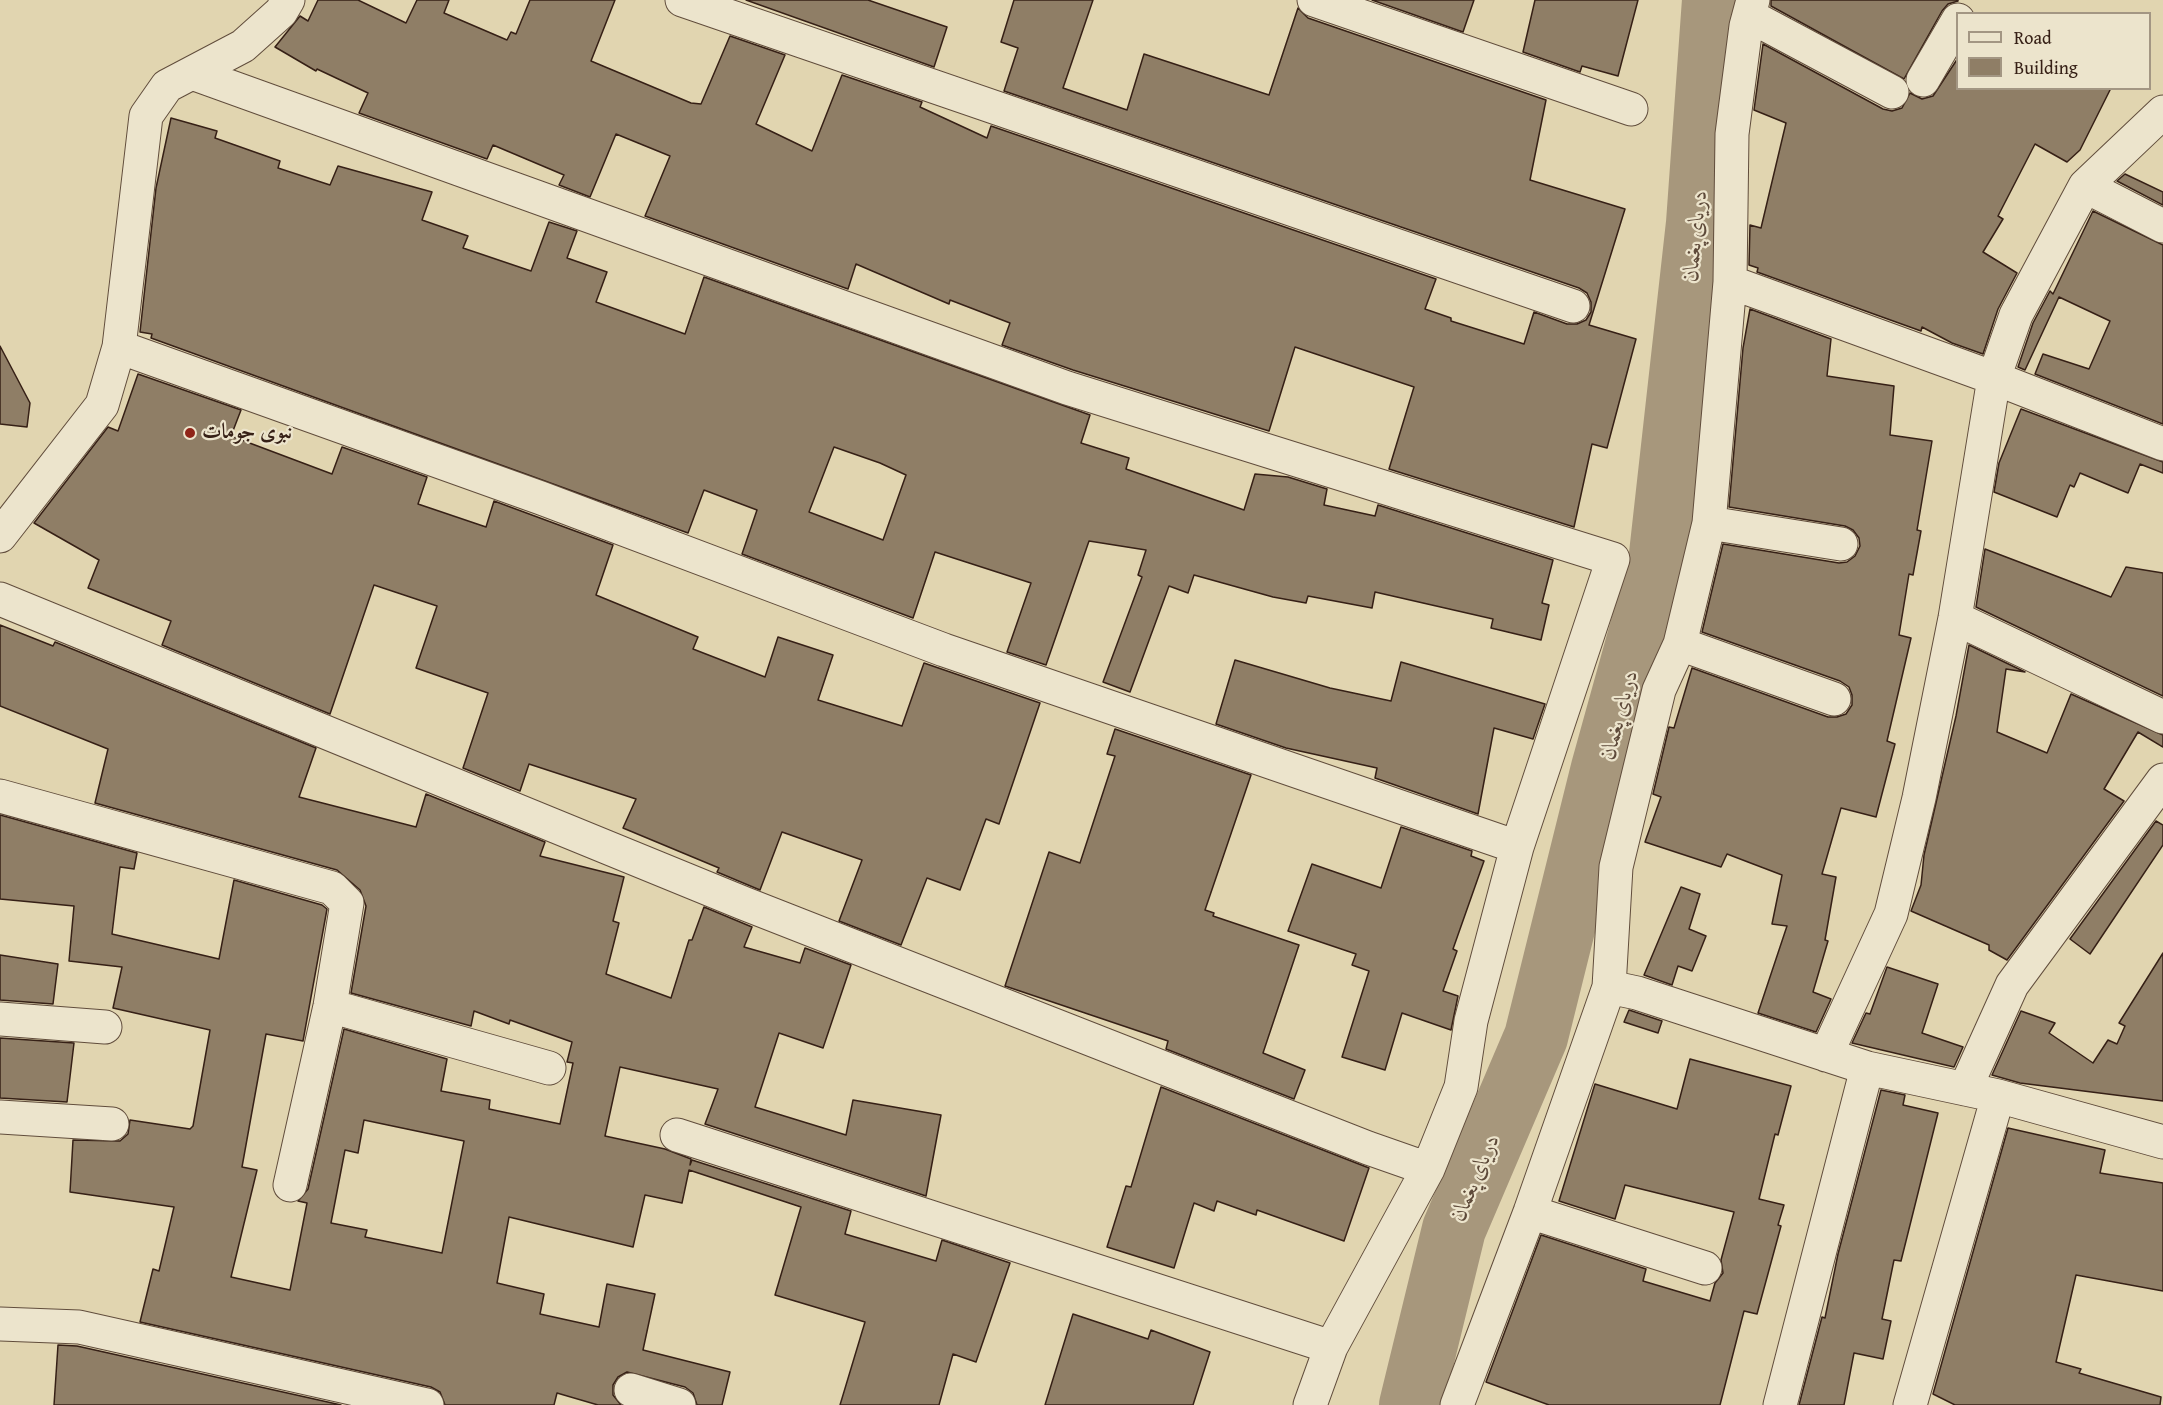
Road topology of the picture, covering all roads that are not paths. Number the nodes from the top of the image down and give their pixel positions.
1 (288, 0) edge
2 (682, 0) edge
3 (1314, 0) edge
4 (1749, 13) edge
5 (1956, 23) edge
6 (192, 73) junction
7 (1923, 80) dead end
8 (1892, 92) dead end
9 (1631, 109) dead end
10 (2163, 112) edge
11 (2085, 186) junction
12 (2163, 226) edge
13 (1730, 282) junction
14 (1573, 306) dead end
15 (119, 347) junction
16 (1994, 378) junction
17 (2163, 444) edge
18 (1709, 523) junction
19 (0, 536) edge
20 (1841, 544) dead end
21 (0, 599) edge
22 (1955, 618) junction
23 (1680, 644) junction
24 (1834, 699) dead end
25 (2163, 717) edge
26 (2163, 780) edge
27 (0, 796) edge
28 (1517, 847) junction
29 (1609, 987) junction
30 (330, 1006) junction
31 (0, 1019) edge
32 (105, 1027) dead end
33 (1826, 1055) junction
34 (549, 1068) dead end
35 (1867, 1068) junction
36 (1965, 1089) junction
37 (1998, 1096) junction
38 (0, 1117) edge
39 (112, 1124) dead end
40 (677, 1135) dead end
41 (2163, 1142) edge
42 (1428, 1169) junction
43 (290, 1185) dead end
44 (1530, 1212) junction
45 (1705, 1268) dead end
46 (0, 1324) edge
47 (1331, 1347) junction
48 (631, 1390) dead end
49 (1468, 1402) edge
50 (427, 1405) edge
51 (679, 1405) edge
52 (1311, 1405) edge
53 (1780, 1405) edge
54 (1910, 1405) edge

1 - 6 street
2 - 14 street
3 - 9 street
4 - 8 street
4 - 13 street
5 - 7 street
6 - 15 street
6 - 28 street
10 - 11 street
11 - 12 street
11 - 16 street
13 - 16 street
13 - 18 street
15 - 19 street
15 - 28 street
16 - 17 street
16 - 22 street
18 - 20 street
18 - 23 street
21 - 42 street
22 - 25 street
22 - 33 street
23 - 24 street
23 - 29 street
26 - 36 street
27 - 30 street
28 - 42 street
29 - 33 street
29 - 44 street
30 - 34 street
30 - 43 street
31 - 32 street
33 - 35 street
35 - 36 street
35 - 53 street
36 - 37 street
37 - 41 street
37 - 54 street
38 - 39 street
40 - 47 street
42 - 47 street
44 - 45 street
44 - 49 street
46 - 50 street
47 - 52 street
48 - 51 street

